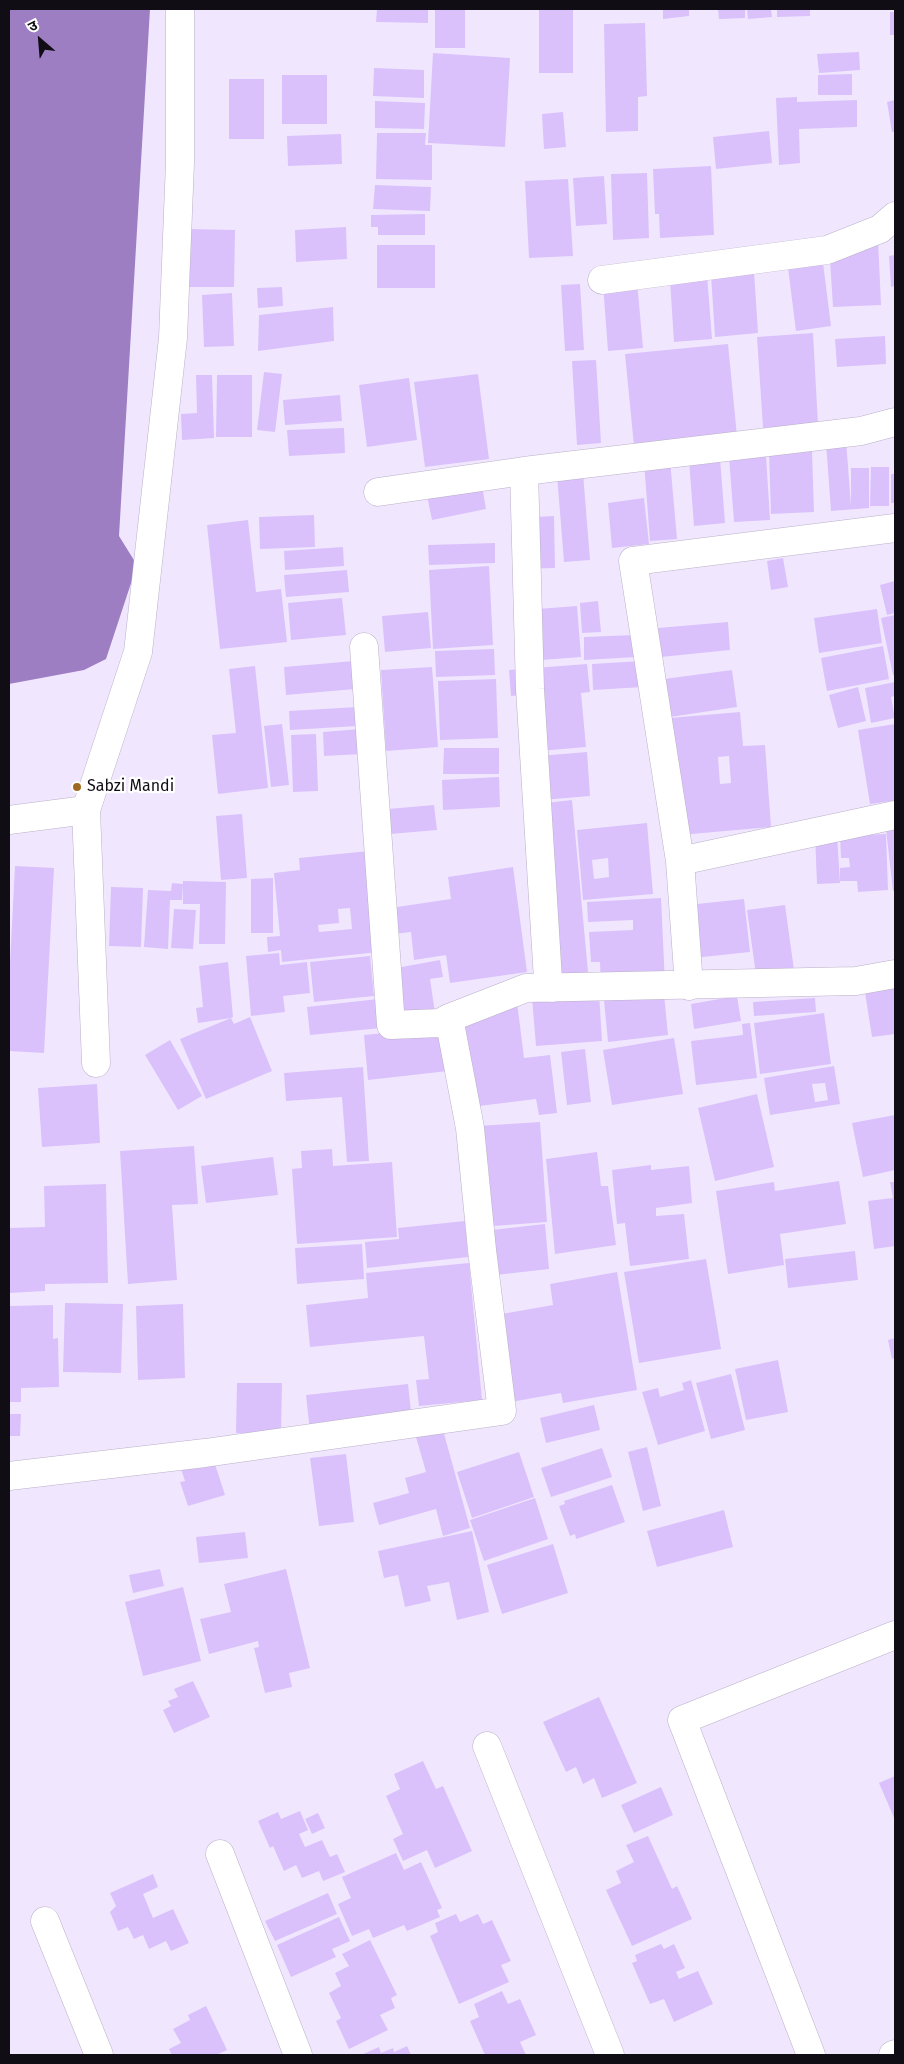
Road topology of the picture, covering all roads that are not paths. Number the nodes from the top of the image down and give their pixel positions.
1 (180, 9) edge
2 (895, 216) edge
3 (602, 280) dead end
4 (895, 422) edge
5 (524, 471) junction
6 (378, 492) dead end
7 (895, 528) edge
8 (364, 647) dead end
9 (86, 810) junction
10 (895, 815) edge
11 (9, 820) edge
12 (680, 861) junction
13 (895, 974) edge
14 (689, 986) junction
15 (552, 988) junction
16 (449, 1018) junction
17 (96, 1063) dead end
18 (9, 1476) edge
19 (895, 1635) edge
20 (487, 1746) dead end
21 (220, 1854) dead end
22 (46, 1922) dead end
23 (99, 2055) edge
24 (298, 2055) edge
25 (610, 2055) edge
26 (811, 2055) edge

1 - 9 street
2 - 3 street
4 - 5 street
5 - 6 street
5 - 15 street
7 - 12 street
8 - 16 street
9 - 11 street
9 - 17 street
10 - 12 street
12 - 14 street
13 - 14 street
14 - 15 street
15 - 16 street
16 - 18 street
19 - 26 street
20 - 25 street
21 - 24 street
22 - 23 street

